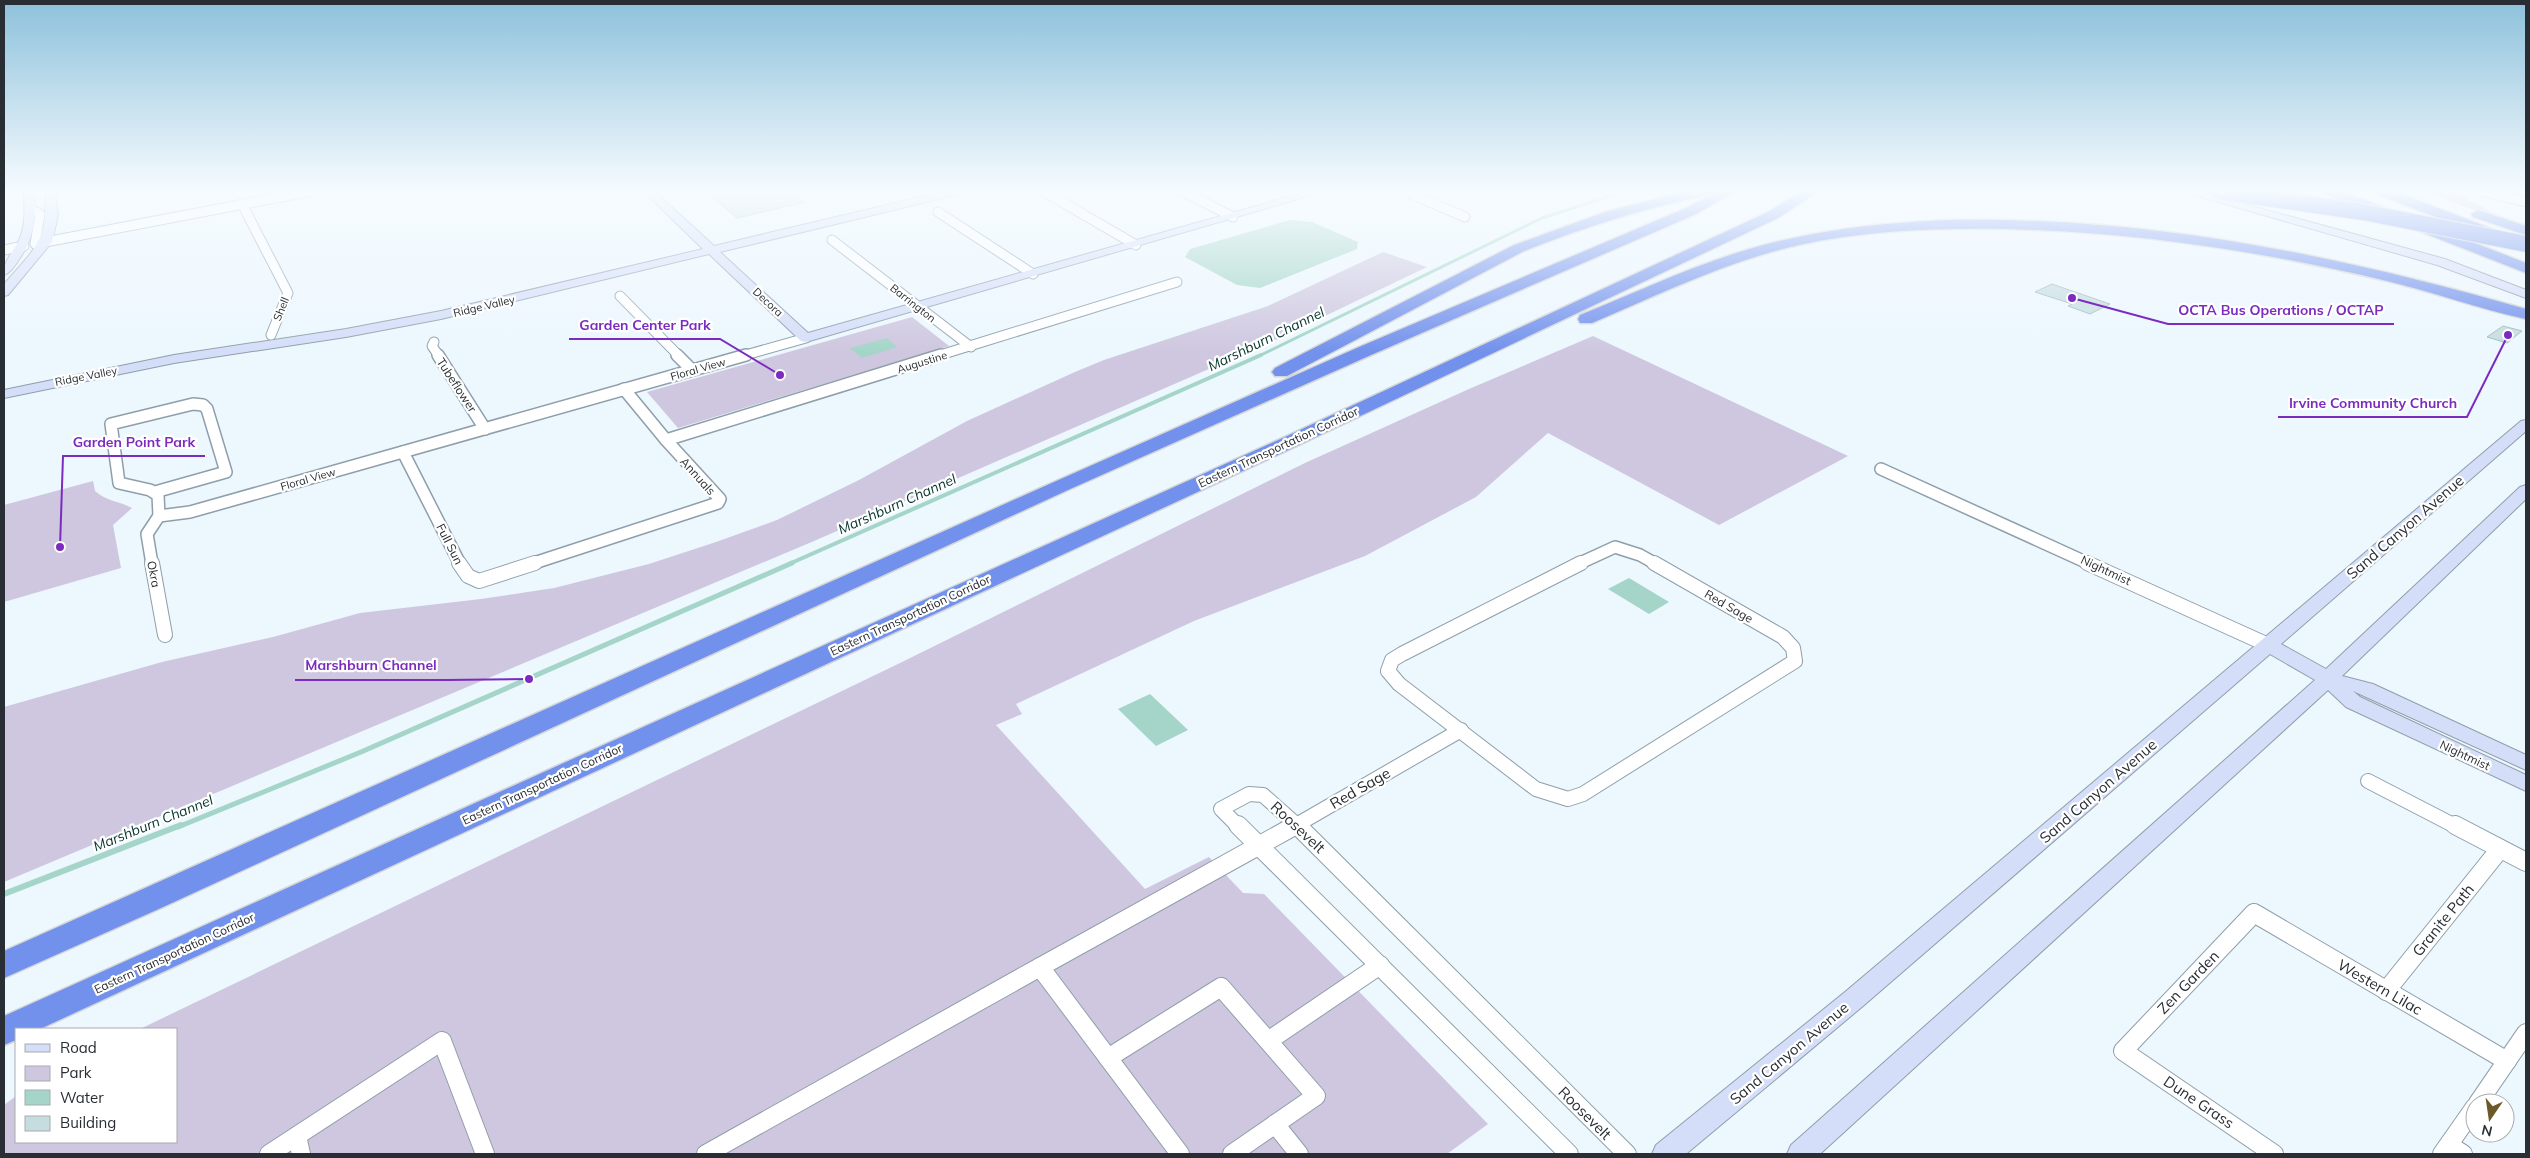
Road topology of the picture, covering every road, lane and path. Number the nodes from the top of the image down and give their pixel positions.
1 (43, 245) edge
2 (263, 245) edge
3 (708, 245) edge
4 (722, 245) edge
5 (724, 245) edge
6 (839, 245) edge
7 (989, 245) edge
8 (1132, 245) edge
9 (1527, 245) edge
10 (1610, 245) edge
11 (1709, 245) edge
12 (1777, 245) edge
13 (2219, 245) edge
14 (2380, 245) edge
15 (2463, 245) edge
16 (24, 246) joint
17 (711, 248) junction
18 (4, 250) edge
19 (2475, 250) junction
20 (2526, 268) edge
21 (4, 271) edge
22 (1033, 274) junction
23 (2526, 276) edge
24 (1177, 282) dead end
25 (4, 292) edge
26 (2526, 294) edge
27 (620, 296) dead end
28 (504, 297) junction
29 (918, 306) junction
30 (2526, 314) edge
31 (271, 334) junction
32 (806, 338) junction
33 (434, 342) dead end
34 (971, 347) junction
35 (117, 370) junction
36 (692, 370) junction
37 (1417, 382) junction
38 (4, 384) edge
39 (624, 389) junction
40 (4, 394) edge
41 (4, 403) edge
42 (2526, 424) edge
43 (485, 429) junction
44 (666, 440) junction
45 (403, 452) junction
46 (1880, 469) dead end
47 (1061, 486) junction
48 (2526, 490) edge
49 (154, 492) junction
50 (159, 516) junction
51 (587, 546) joint
52 (165, 635) dead end
53 (2268, 645) junction
54 (2327, 678) junction
55 (1461, 730) junction
56 (2526, 764) edge
57 (2368, 781) dead end
58 (2526, 784) edge
59 (1296, 824) junction
60 (1260, 846) junction
61 (2500, 849) junction
62 (2526, 862) edge
63 (2254, 913) joint
64 (4, 965) edge
65 (1380, 965) junction
66 (1040, 967) junction
67 (2386, 991) junction
68 (4, 1031) edge
69 (2526, 1033) edge
70 (1268, 1040) junction
71 (2123, 1050) joint
72 (1108, 1058) junction
73 (2507, 1061) junction
74 (2485, 1093) edge
75 (1276, 1124) junction
76 (2465, 1125) edge
77 (299, 1145) edge
78 (2451, 1151) edge
79 (2266, 1152) edge
80 (269, 1154) edge
81 (485, 1154) edge
82 (706, 1154) edge
83 (1180, 1154) edge
84 (1232, 1154) edge
85 (1299, 1154) edge
86 (1569, 1154) edge
87 (1627, 1154) edge
88 (1666, 1154) edge
89 (1801, 1154) edge

1 - 25 main road
2 - 31 street, Shell
3 - 17 main road, Decora
4 - 17 main road, Ridge Valley
5 - 17 main road, Ridge Valley
6 - 29 street, Barrington
7 - 22 street
8 - 22 main road, Floral View
9 - 47 highway
10 - 47 highway
11 - 37 highway, Eastern Transportation Corridor
12 - 37 highway
13 - 30 highway
14 - 26 main road
15 - 19 highway
16 - 18 street
16 - 21 main road
17 - 28 main road, Ridge Valley
17 - 32 main road, Decora
19 - 20 highway
19 - 23 highway
22 - 29 main road, Floral View
24 - 34 street, Augustine
27 - 36 street
28 - 31 main road, Ridge Valley
28 - 35 main road, Ridge Valley
29 - 32 main road, Floral View
29 - 34 street, Barrington
31 - 38 main road, Ridge Valley
32 - 36 street, Floral View
33 - 43 street, Tubeflower
34 - 44 street, Augustine
35 - 40 main road, Ridge Valley
35 - 41 main road
36 - 39 street, Floral View
37 - 68 highway, Eastern Transportation Corridor
39 - 43 street, Floral View
39 - 44 street, Annuals
42 - 53 main road, Sand Canyon Avenue
43 - 45 street, Floral View
44 - 51 street, Annuals
45 - 50 street, Floral View
45 - 51 street, Full Sun
46 - 53 street, Nightmist
47 - 64 highway
48 - 54 main road
49 - 49 street
49 - 50 street
50 - 52 street, Okra
53 - 54 main road, Nightmist
53 - 88 main road, Sand Canyon Avenue
54 - 56 main road, Nightmist
54 - 58 main road, Nightmist
54 - 89 main road
55 - 55 street, Red Sage
55 - 59 street, Red Sage
57 - 61 street
59 - 60 street, Red Sage
59 - 60 street, Roosevelt
59 - 87 street, Roosevelt
60 - 65 street, Roosevelt
60 - 66 street, Red Sage
61 - 62 street
61 - 67 street, Granite Path
63 - 67 street, Western Lilac
63 - 71 street, Zen Garden
65 - 70 street
65 - 86 street, Roosevelt
66 - 72 street
66 - 82 street, Red Sage
67 - 73 street, Western Lilac
69 - 73 street
70 - 72 street
70 - 75 street
71 - 79 street, Dune Grass
72 - 83 street
73 - 74 street
75 - 84 street
75 - 85 street
76 - 78 street
77 - 80 street
77 - 81 street

